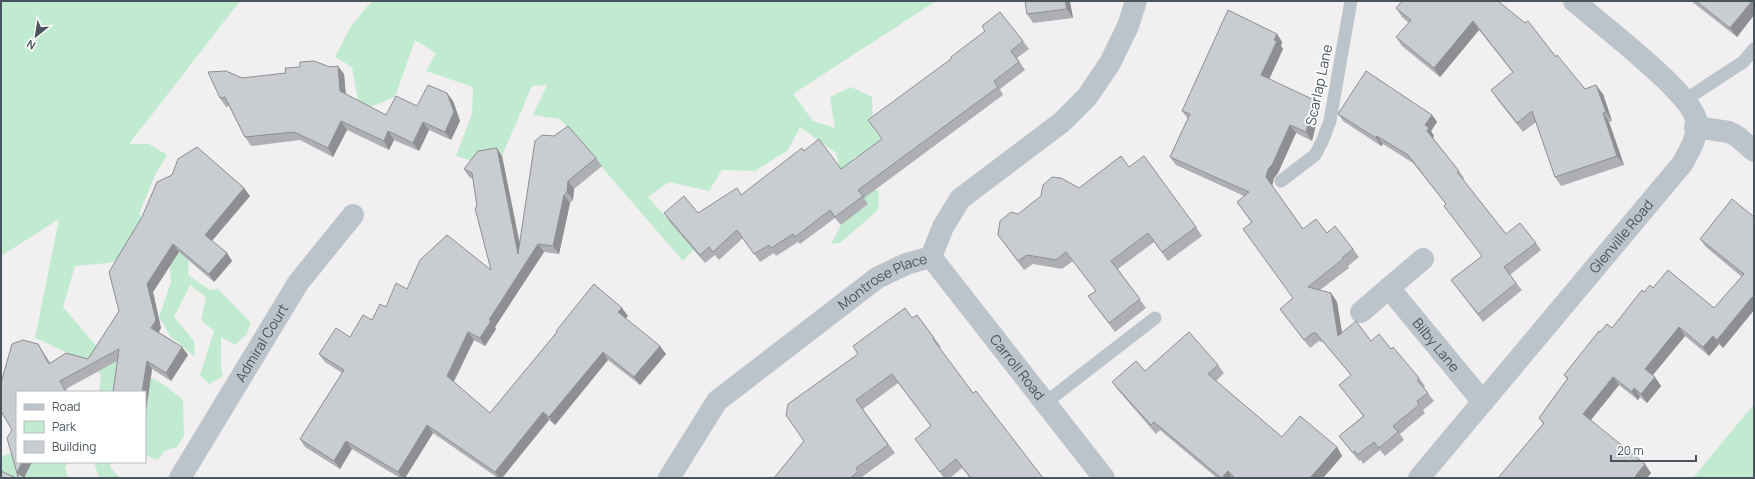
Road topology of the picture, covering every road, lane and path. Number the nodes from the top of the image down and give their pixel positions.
1 (1136, 1) edge
2 (1351, 1) edge
3 (1574, 1) edge
4 (1754, 49) edge
5 (1685, 100) junction
6 (1695, 127) junction
7 (1754, 151) edge
8 (1281, 182) dead end
9 (353, 215) dead end
10 (930, 257) junction
11 (1423, 259) dead end
12 (1389, 288) junction
13 (1361, 312) dead end
14 (1155, 318) dead end
15 (1483, 402) junction
16 (1045, 403) junction
17 (180, 478) edge
18 (669, 478) edge
19 (1104, 478) edge
20 (1419, 478) edge

1 - 10 street, Montrose Place
2 - 8 lane, Scarlap Lane
3 - 5 street, Glenville Road
4 - 5 lane
5 - 6 street, Glenville Road
6 - 7 street
6 - 15 street, Glenville Road
9 - 17 street, Admiral Court
10 - 16 street, Carroll Road
10 - 18 street, Montrose Place
11 - 12 street
12 - 13 street
12 - 15 street, Bilby Lane
14 - 16 lane
15 - 20 street, Glenville Road
16 - 19 street, Carroll Road

